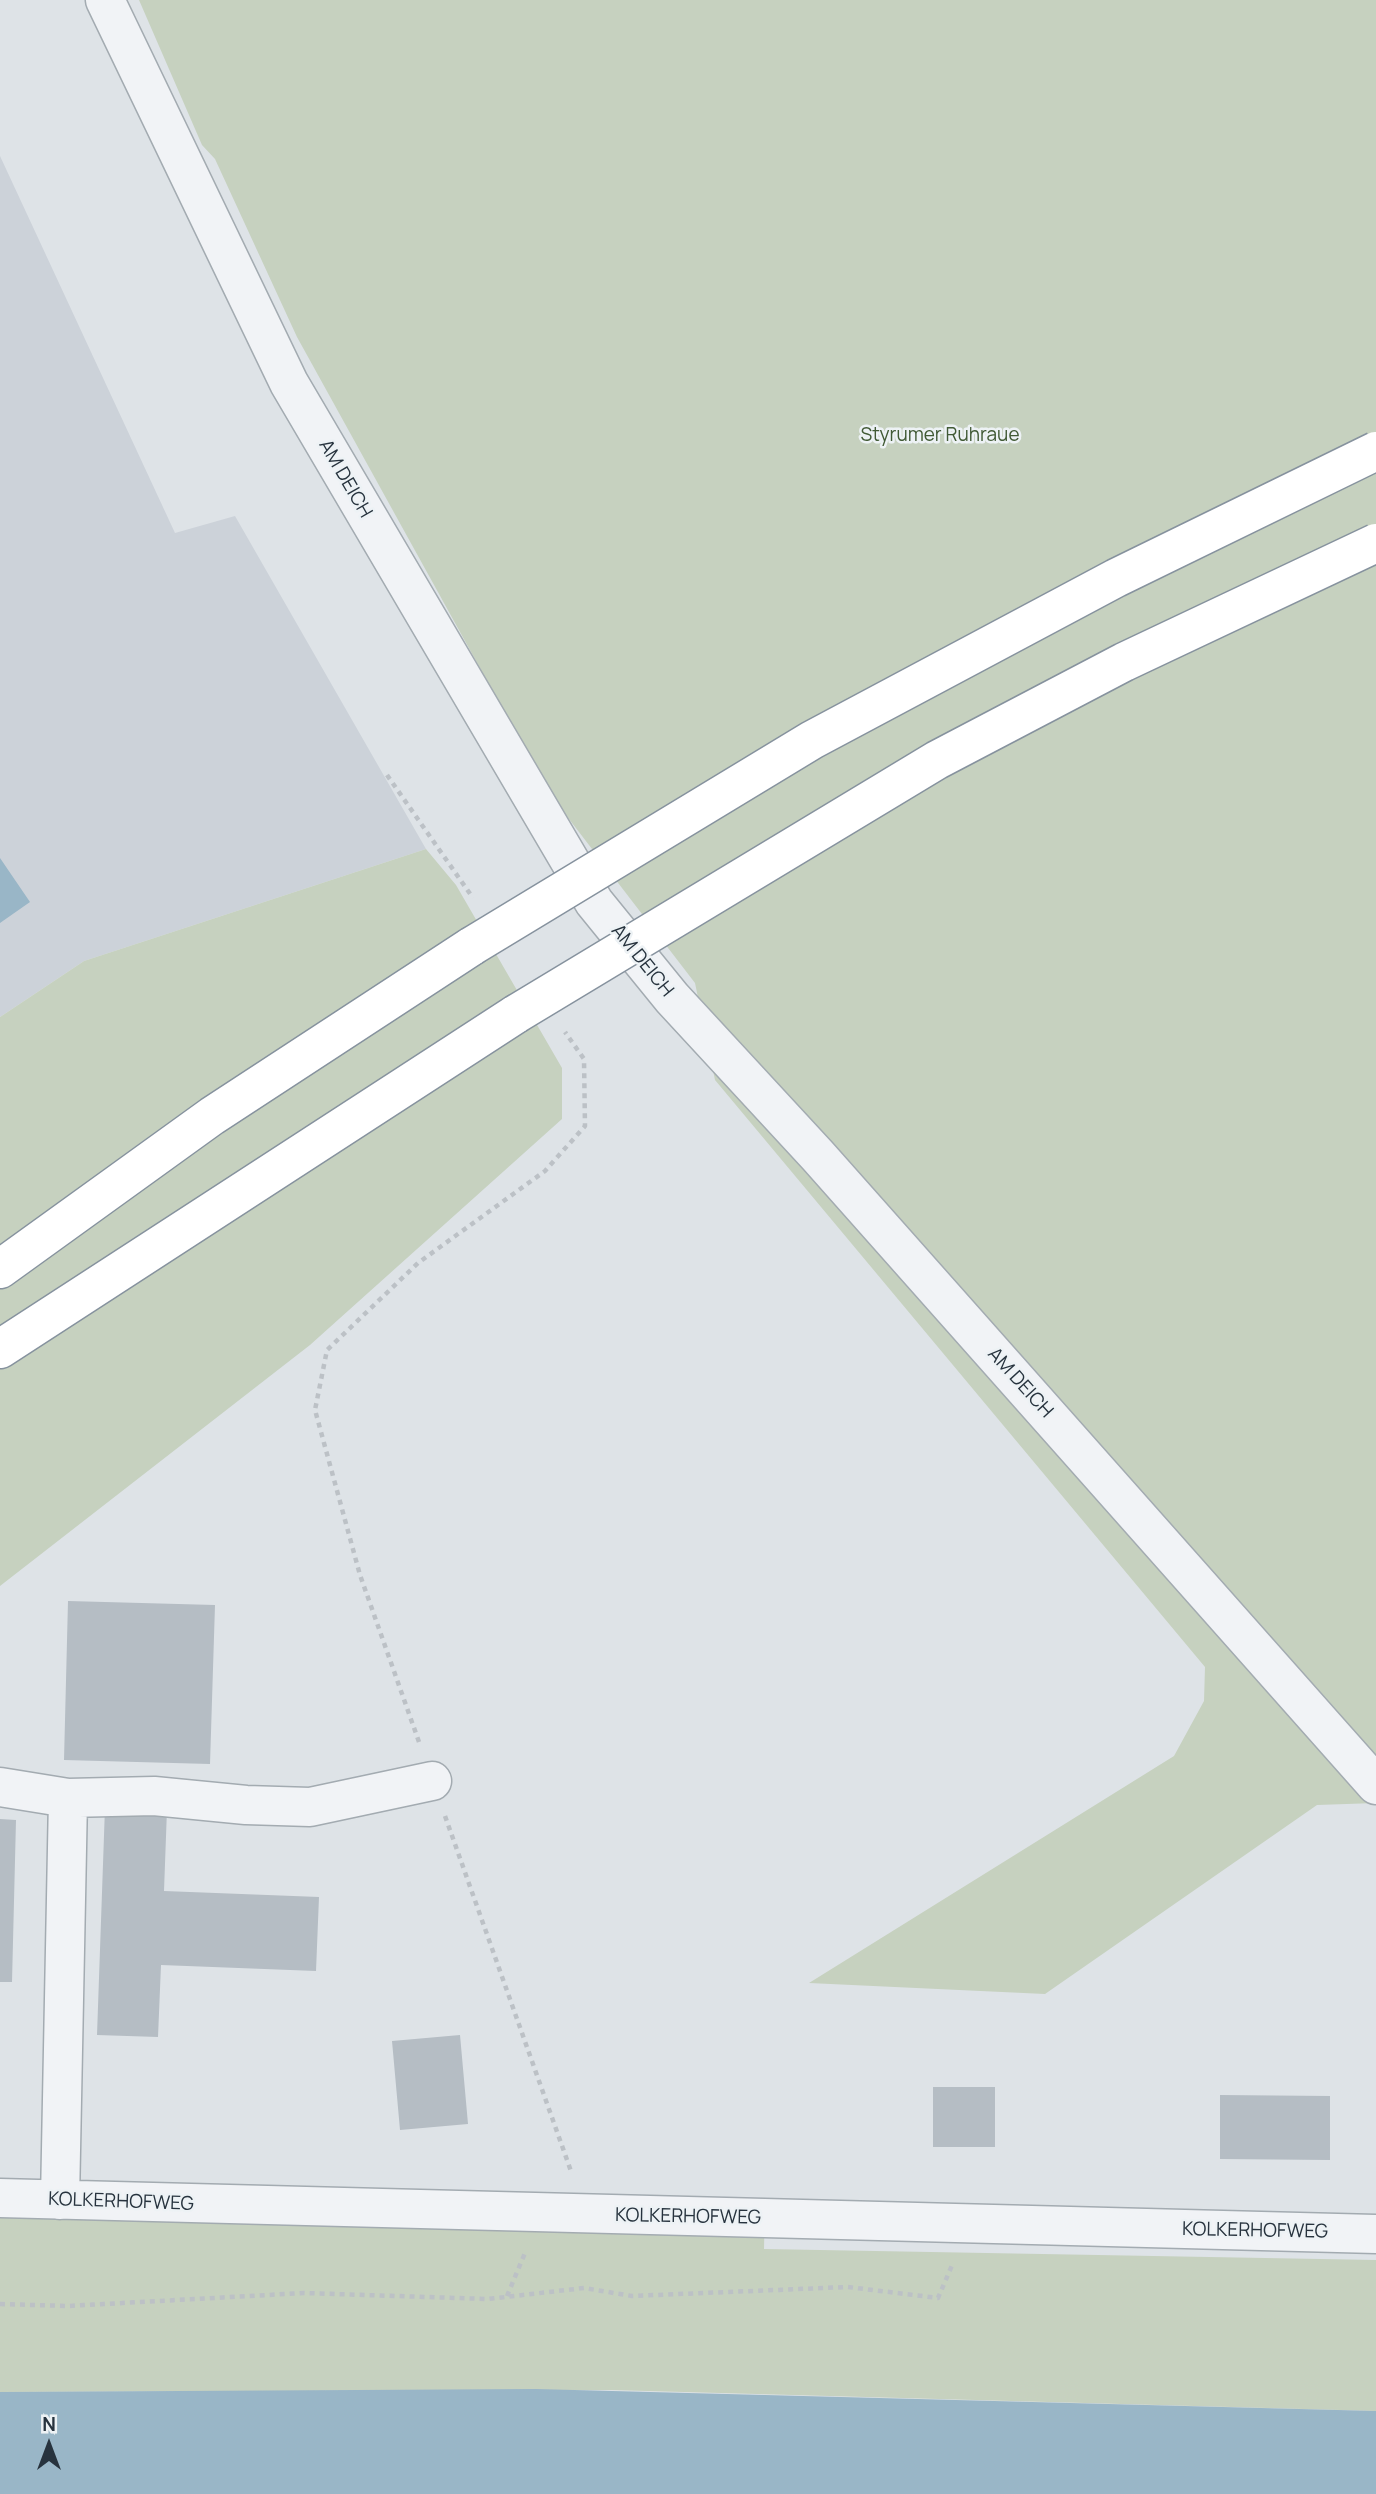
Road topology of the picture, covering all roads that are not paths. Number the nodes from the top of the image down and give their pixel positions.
1 (104, 0) edge
2 (1376, 452) edge
3 (1376, 543) edge
4 (0, 1269) edge
5 (0, 1349) edge
6 (432, 1781) road end
7 (1376, 1785) edge
8 (0, 1787) edge
9 (68, 1798) junction
10 (0, 2198) edge
11 (60, 2200) junction
12 (1376, 2234) edge

1 - 7 street, AM DEICH
2 - 4 highway, bridge
3 - 5 highway, bridge
6 - 9 street
8 - 9 street
9 - 11 street
10 - 11 street, KOLKERHOFWEG
11 - 12 street, KOLKERHOFWEG

